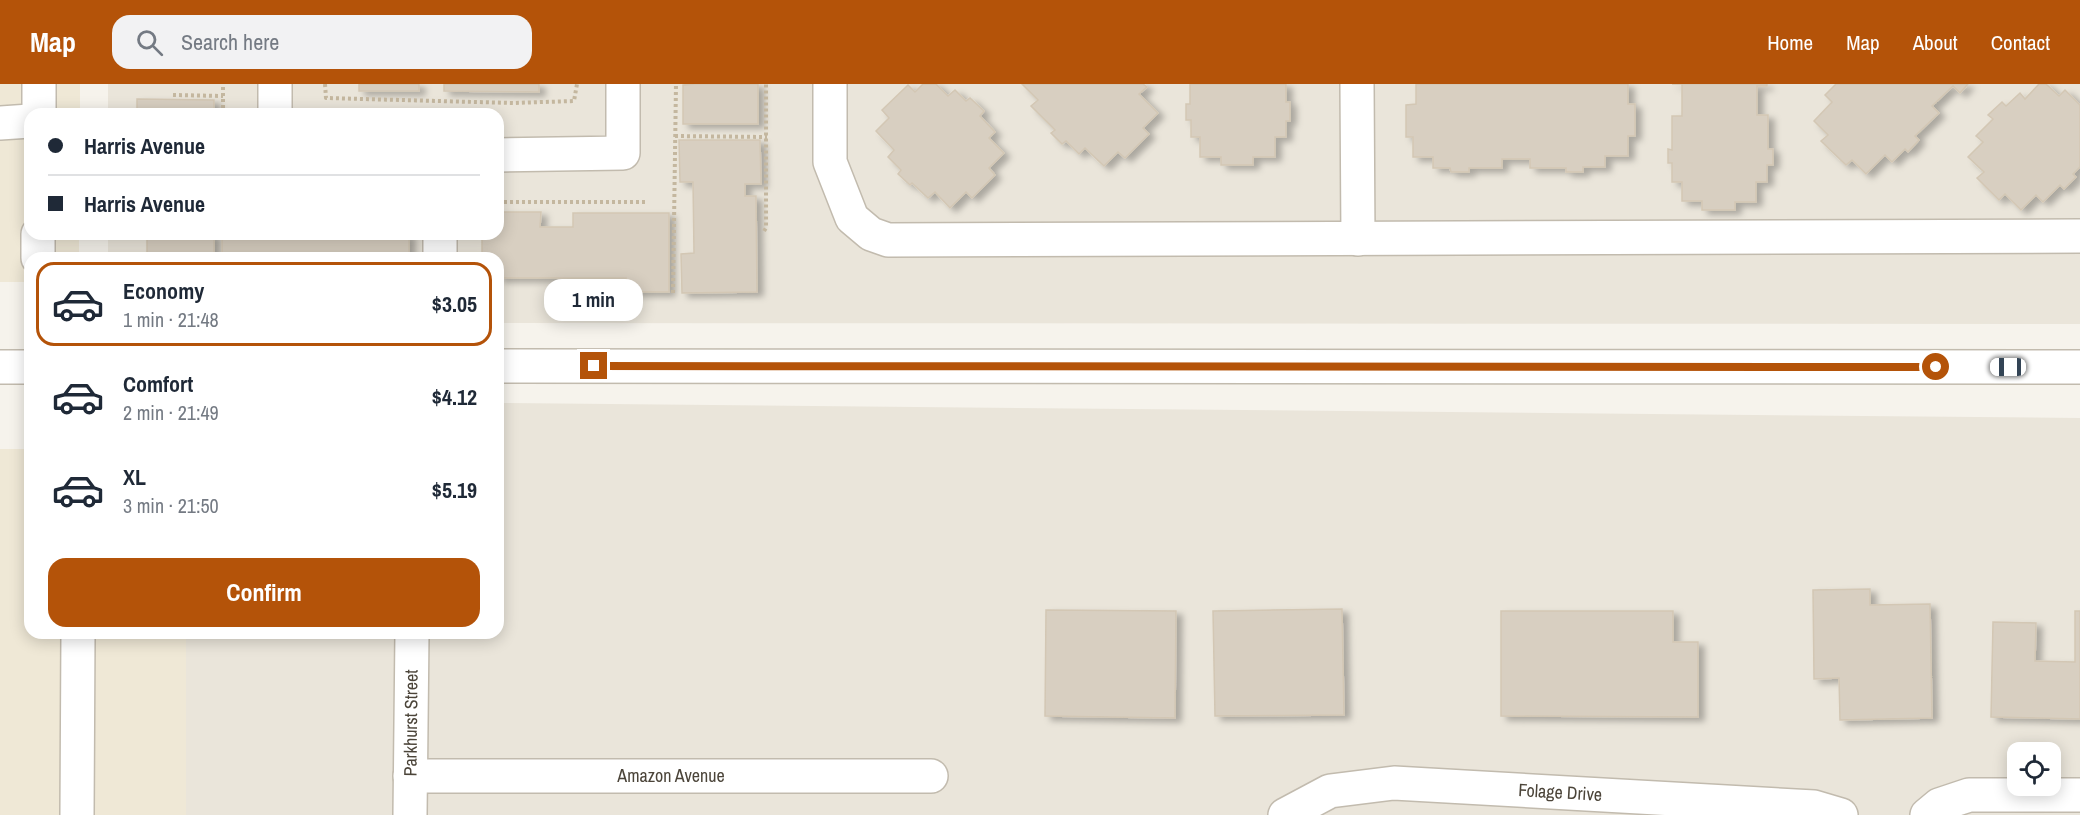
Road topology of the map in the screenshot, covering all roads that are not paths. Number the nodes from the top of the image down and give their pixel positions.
1 (39, 84) edge
2 (275, 84) edge
3 (623, 84) edge
4 (830, 84) edge
5 (1357, 84) edge
6 (39, 108) edge
7 (275, 108) edge
8 (24, 121) edge
9 (0, 123) edge
10 (504, 155) edge
11 (2080, 236) edge
12 (1358, 239) junction
13 (504, 366) edge
14 (0, 367) edge
15 (24, 367) edge
16 (2080, 367) edge
17 (78, 639) edge
18 (412, 639) edge
19 (410, 776) junction
20 (932, 776) dead end
21 (2080, 795) edge
22 (77, 815) edge
23 (410, 815) edge
24 (1285, 815) edge
25 (1841, 815) edge
26 (1927, 815) edge

1 - 6 street
2 - 7 street
3 - 10 street
4 - 12 street
5 - 12 street
8 - 9 street
11 - 12 street
13 - 16 street
14 - 15 street
17 - 22 street
18 - 19 street, Parkhurst Street
19 - 20 street, Amazon Avenue
19 - 23 street, Parkhurst Street
21 - 26 street
24 - 25 street, Folage Drive

